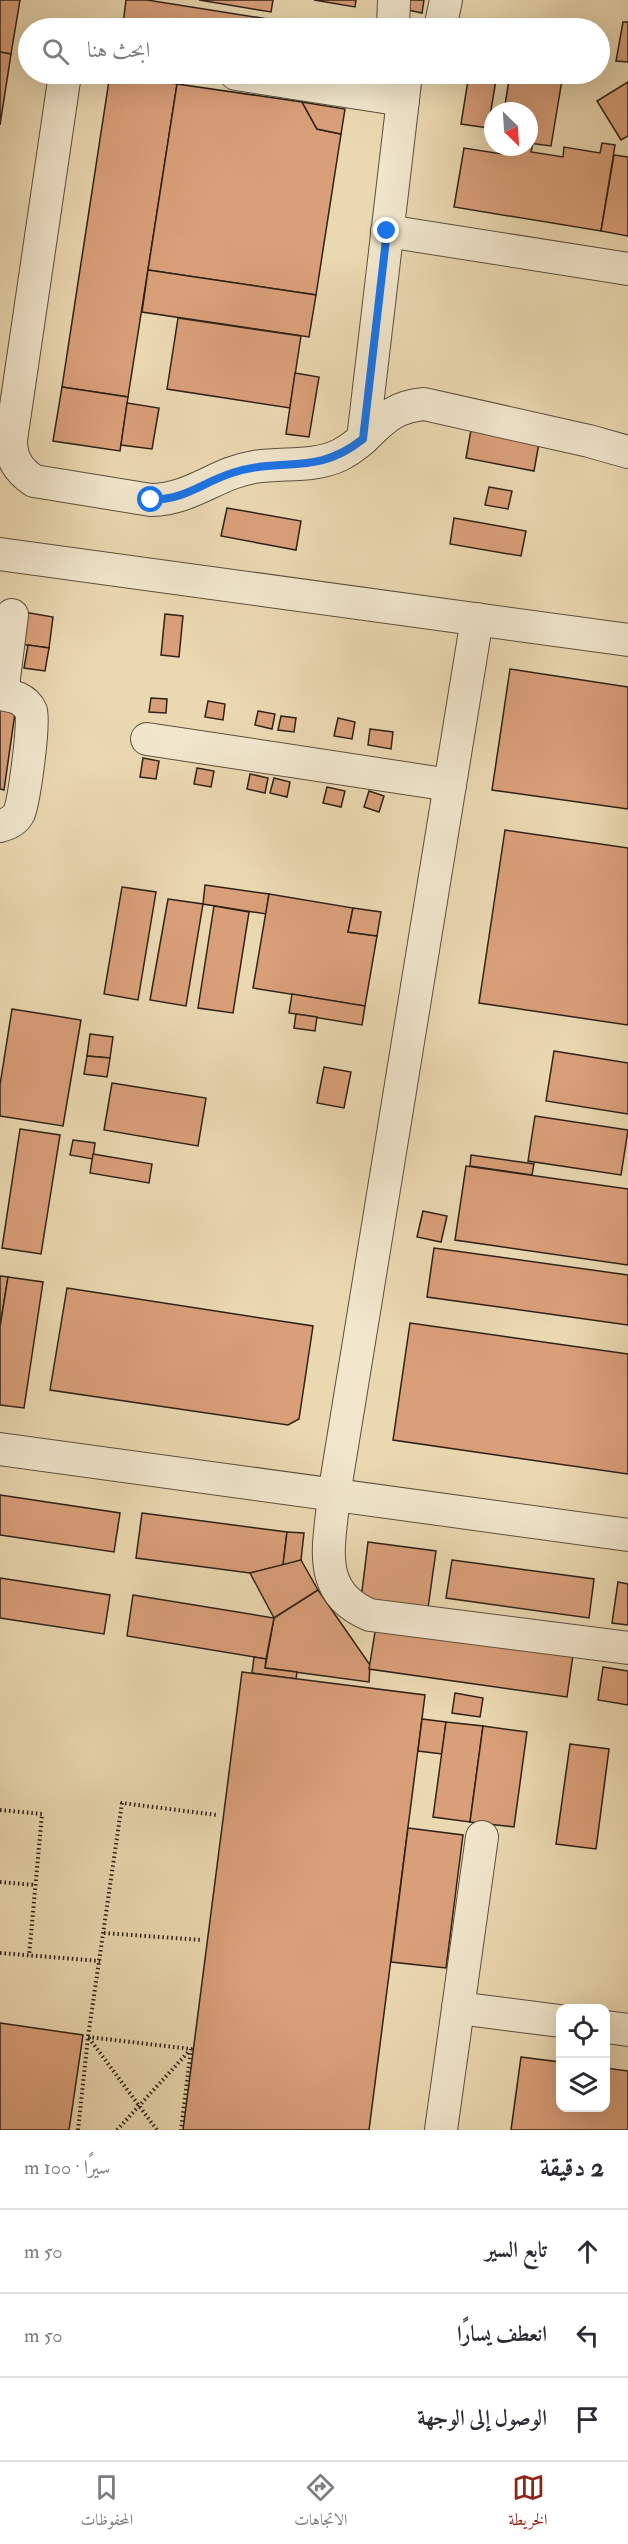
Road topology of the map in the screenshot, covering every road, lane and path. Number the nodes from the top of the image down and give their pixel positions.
1 (394, 0) edge
2 (446, 0) edge
3 (393, 18) edge
4 (442, 18) edge
5 (64, 84) edge
6 (365, 84) edge
7 (404, 87) edge
8 (387, 231) junction
9 (628, 269) edge
10 (363, 439) junction
11 (628, 452) edge
12 (0, 554) edge
13 (12, 615) dead end
14 (477, 619) junction
15 (628, 640) edge
16 (1, 694) edge
17 (147, 739) dead end
18 (450, 785) junction
19 (0, 826) edge
20 (0, 1449) edge
21 (334, 1495) junction
22 (628, 1535) edge
23 (628, 1648) edge
24 (0, 1810) edge
25 (217, 1815) dead end
26 (482, 1837) dead end
27 (0, 1882) edge
28 (35, 1885) junction
29 (104, 1933) junction
30 (202, 1940) dead end
31 (0, 1953) edge
32 (29, 1956) junction
33 (100, 1961) junction
34 (458, 2008) junction
35 (556, 2020) edge
36 (610, 2028) edge
37 (628, 2030) edge
38 (88, 2037) junction
39 (190, 2049) junction
40 (139, 2104) junction
41 (78, 2130) edge
42 (117, 2130) edge
43 (157, 2130) edge
44 (181, 2130) edge
45 (441, 2130) edge

1 - 3 lane
2 - 4 lane
5 - 10 lane
6 - 7 lane
7 - 8 lane
8 - 9 lane
8 - 10 lane
10 - 11 lane
12 - 14 lane
13 - 16 lane
14 - 15 lane
14 - 18 lane
16 - 19 lane
17 - 18 lane
18 - 21 lane
20 - 21 lane
21 - 22 lane
21 - 23 lane
24 - 28 path
25 - 29 path
26 - 34 lane
27 - 28 path
28 - 32 path
29 - 30 path
29 - 33 path
31 - 32 path
32 - 33 path
33 - 38 path
34 - 35 lane
34 - 45 lane
36 - 37 lane
38 - 39 path
38 - 40 path
38 - 41 path
39 - 40 path
39 - 44 path
40 - 42 path
40 - 43 path

